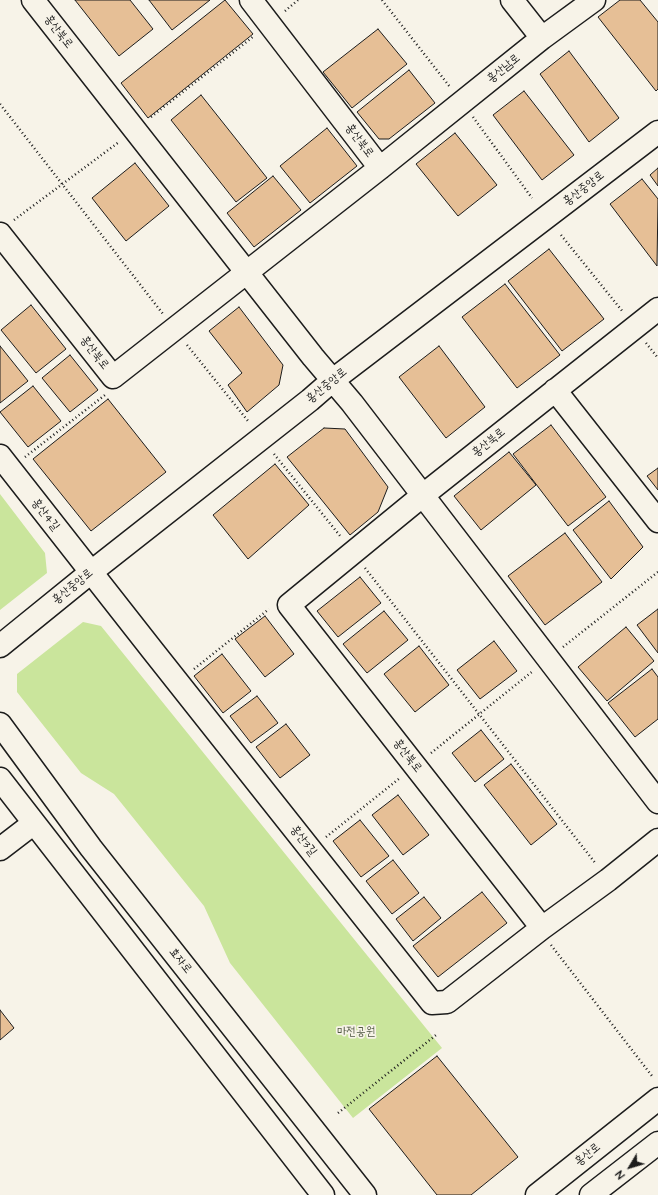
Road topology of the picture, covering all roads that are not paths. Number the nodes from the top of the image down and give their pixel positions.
1 (33, 0) edge
2 (251, 0) edge
3 (512, 0) edge
4 (594, 0) edge
5 (542, 38) junction
6 (463, 101) joint
7 (658, 132) edge
8 (380, 168) junction
9 (5, 229) edge
10 (246, 272) junction
11 (658, 309) edge
12 (333, 380) junction
13 (555, 390) junction
14 (0, 456) edge
15 (422, 496) junction
16 (658, 521) edge
17 (90, 572) junction
18 (0, 646) edge
19 (0, 724) edge
20 (0, 779) edge
21 (658, 802) edge
22 (34, 823) junction
23 (658, 840) edge
24 (0, 849) edge
25 (546, 936) junction
26 (658, 1099) edge
27 (658, 1143) edge
28 (324, 1195) edge
29 (365, 1195) edge
30 (537, 1195) edge
31 (591, 1195) edge

1 - 10 street, 홍산북로
2 - 8 street, 홍산북로
3 - 5 street
4 - 5 street, 홍산남로
5 - 6 street, 홍산남로
6 - 8 street, 홍산북로
7 - 12 street, 홍산중앙로
8 - 10 street, 홍산북로
9 - 10 street, 홍산북로
10 - 12 street, 홍산북로
11 - 13 street, 홍산북로
12 - 15 street, 홍산북로
12 - 17 street, 홍산중앙로
13 - 15 street, 홍산북로
13 - 16 street
14 - 17 street, 홍산4길
15 - 21 street, 홍산북로
15 - 25 street, 홍산북로
17 - 18 street, 홍산중앙로
17 - 25 street, 홍산3길
19 - 29 street, 효자로
20 - 22 street
22 - 24 street
22 - 28 street
23 - 25 street
26 - 30 street, 홍산로
27 - 31 street

